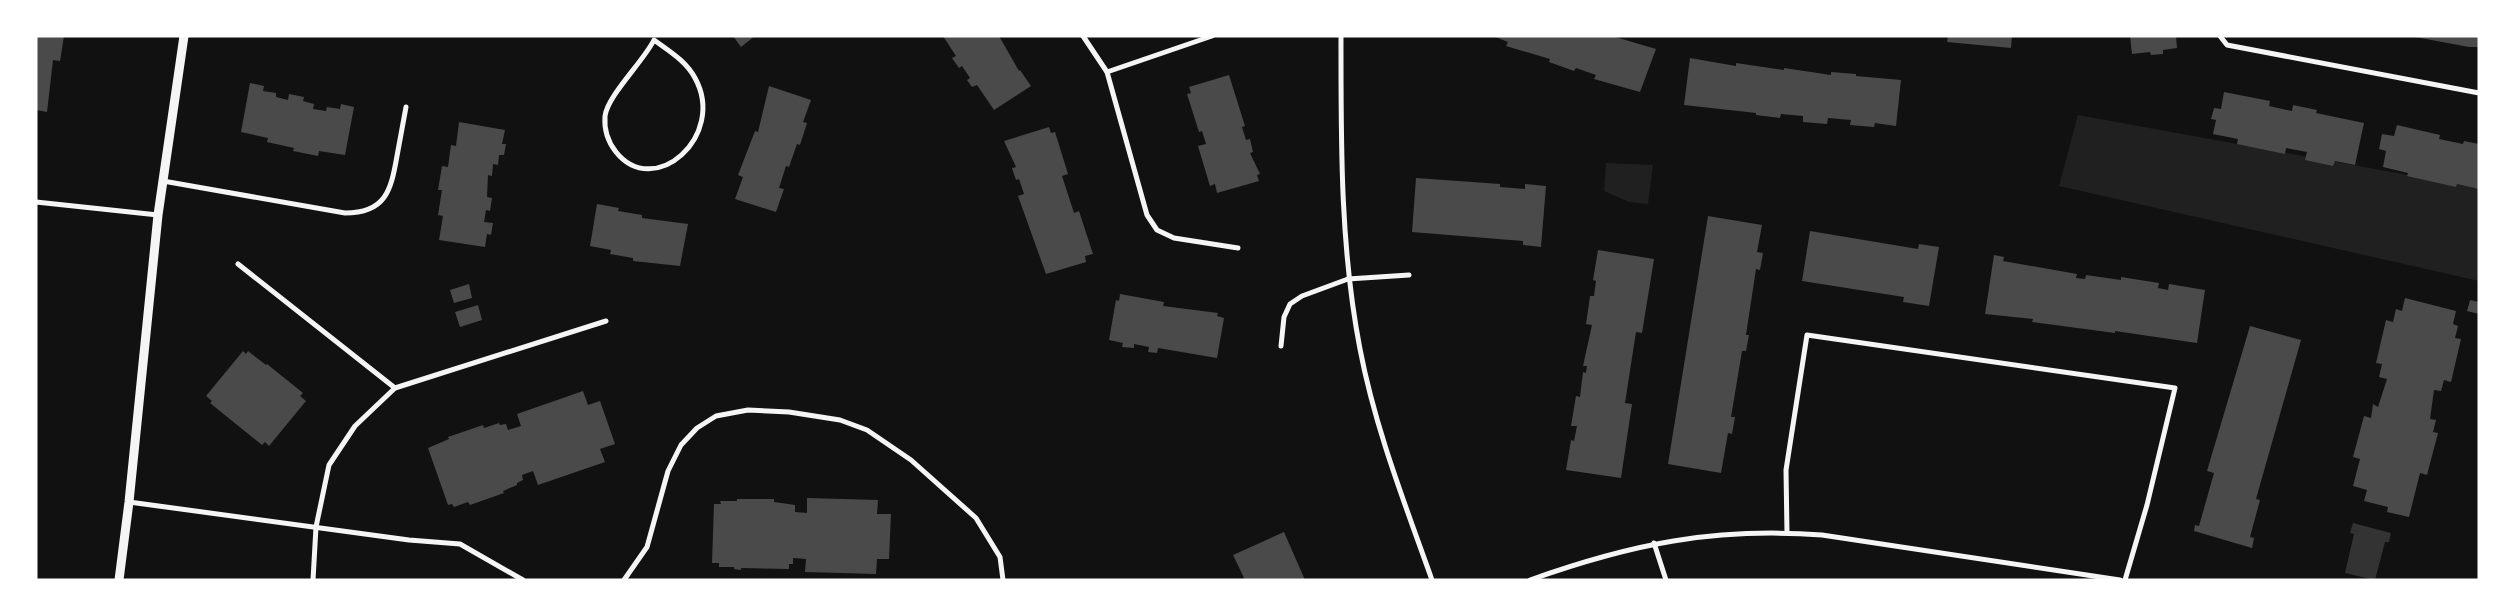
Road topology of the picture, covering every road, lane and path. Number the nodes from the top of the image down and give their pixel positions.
1 (184, 36) edge
2 (1083, 36) edge
3 (1212, 36) edge
4 (1341, 36) edge
5 (2220, 36) edge
6 (652, 38) edge
7 (1107, 72) junction
8 (2479, 93) edge
9 (406, 106) dead end
10 (163, 182) junction
11 (36, 202) edge
12 (158, 215) junction
13 (1238, 248) dead end
14 (238, 264) dead end
15 (1409, 275) dead end
16 (1348, 279) junction
17 (606, 321) dead end
18 (1281, 346) dead end
19 (395, 388) junction
20 (129, 502) junction
21 (316, 527) junction
22 (1787, 533) junction
23 (1654, 543) junction
24 (119, 580) edge
25 (313, 580) edge
26 (523, 580) edge
27 (624, 580) edge
28 (1004, 580) edge
29 (1432, 580) edge
30 (1530, 580) edge
31 (1666, 580) edge
32 (2120, 580) edge
33 (2125, 580) edge

1 - 10 street
2 - 7 street
3 - 7 street
4 - 16 street
5 - 8 street
6 - 6 street
7 - 13 street
9 - 10 street
10 - 12 street
11 - 12 street
12 - 20 street
14 - 19 street
15 - 16 street
16 - 18 street
16 - 29 street
17 - 19 street
19 - 21 street
20 - 21 street
20 - 24 street
21 - 25 street
21 - 26 street
22 - 23 street
22 - 32 street
22 - 33 street
23 - 30 street
23 - 31 street
27 - 28 street

